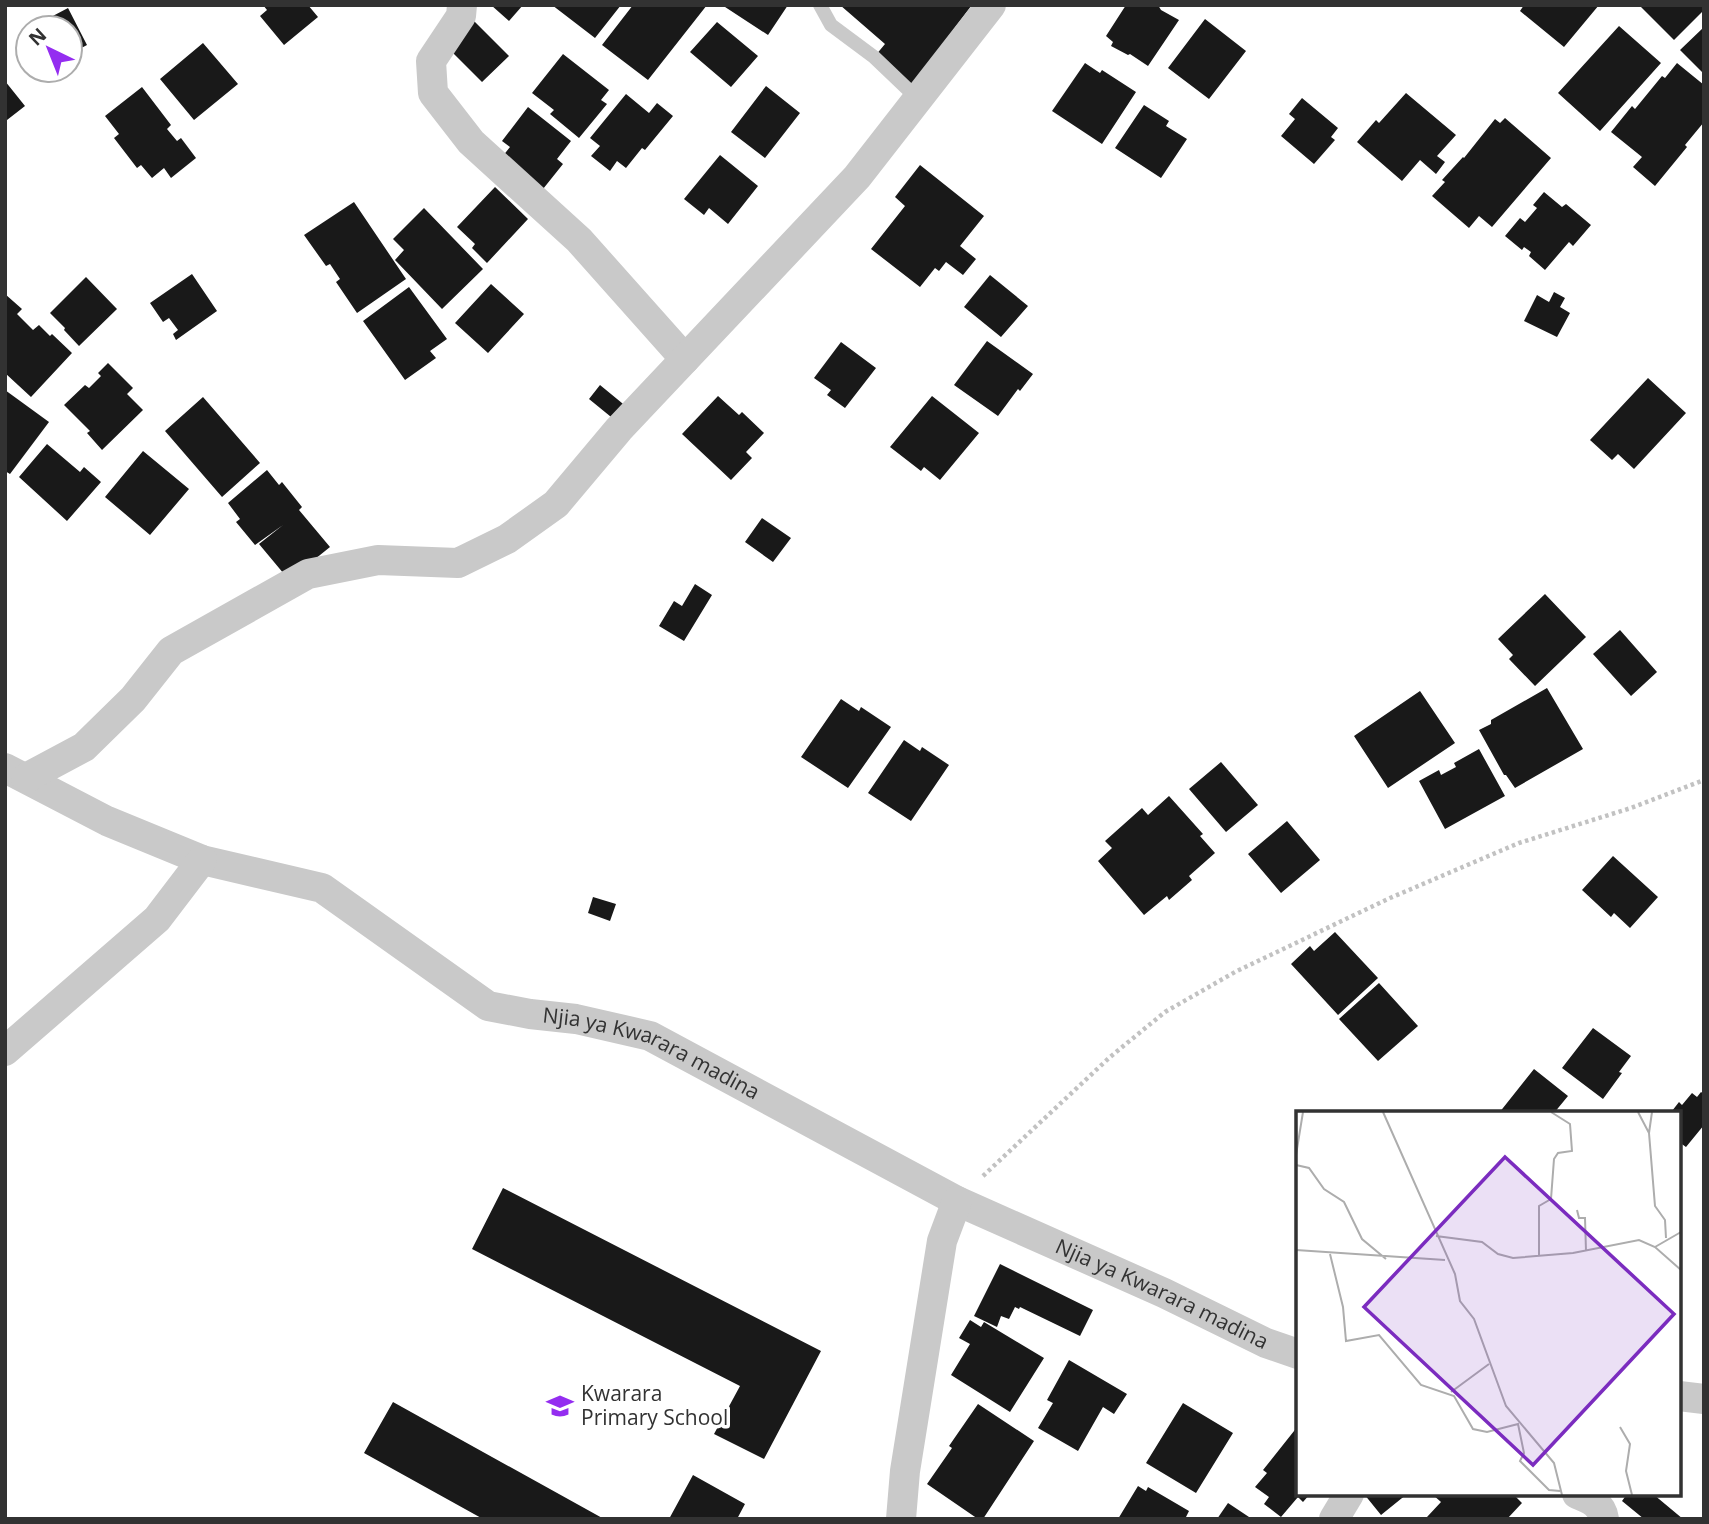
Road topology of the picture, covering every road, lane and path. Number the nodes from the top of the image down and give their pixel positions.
1 (462, 5) edge
2 (820, 5) edge
3 (991, 5) edge
4 (918, 99) junction
5 (685, 359) junction
6 (16, 773) edge
7 (1704, 780) edge
8 (202, 860) junction
9 (5, 1051) edge
10 (957, 1201) junction
11 (1296, 1353) edge
12 (1681, 1396) edge
13 (1704, 1399) edge
14 (1348, 1496) edge
15 (1581, 1496) edge
16 (901, 1519) edge
17 (1334, 1519) edge
18 (1604, 1519) edge

1 - 5 street
2 - 4 lane
3 - 4 street
4 - 5 street
5 - 6 street
6 - 8 street, Njia ya Kwarara madina
7 - 10 path
8 - 9 street
8 - 10 street, Njia ya Kwarara madina
10 - 11 street, Njia ya Kwarara madina
10 - 16 street
12 - 13 street
14 - 17 street
15 - 18 street

